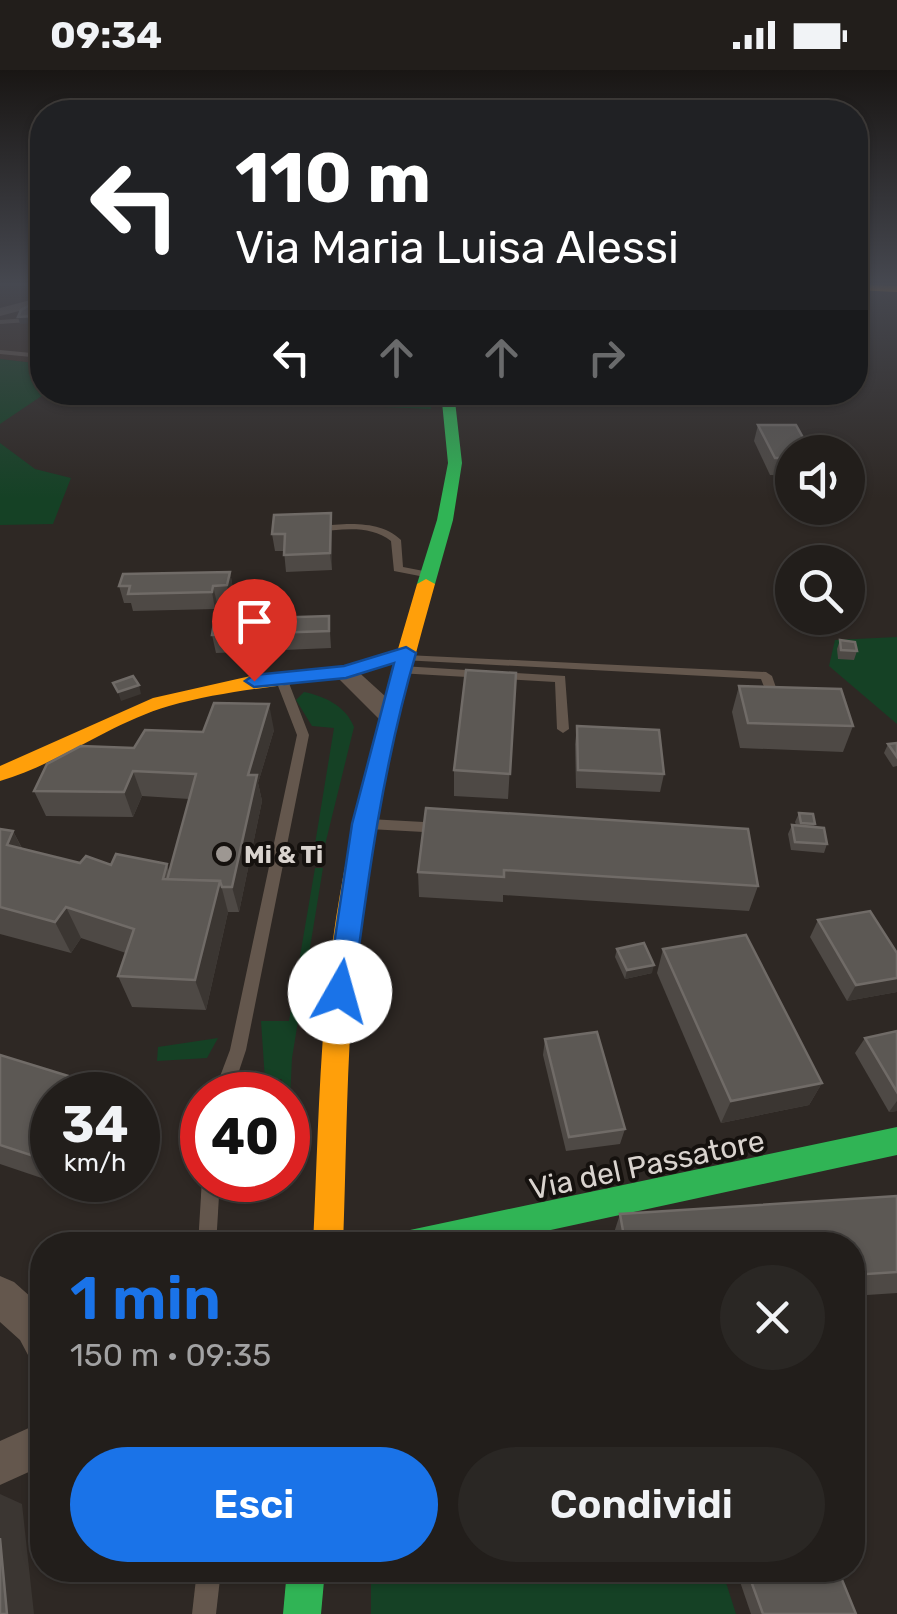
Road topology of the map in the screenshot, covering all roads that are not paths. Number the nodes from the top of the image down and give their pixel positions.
1 (448, 405) edge
2 (301, 529) edge
3 (431, 575) junction
4 (404, 660) junction
5 (346, 672) junction
6 (282, 678) junction
7 (776, 702) edge
8 (388, 713) junction
9 (563, 729) dead end
10 (0, 774) edge
11 (363, 824) junction
12 (468, 830) edge
13 (230, 1072) edge
14 (897, 1141) edge
15 (210, 1202) edge
16 (208, 1232) edge
17 (329, 1232) edge
18 (471, 1232) edge
19 (0, 1296) edge
20 (30, 1322) edge
21 (30, 1449) edge
22 (0, 1463) edge
23 (207, 1582) edge
24 (305, 1582) edge
25 (204, 1614) edge
26 (302, 1614) edge

1 - 3 street
2 - 3 lane
3 - 4 street
4 - 5 street
4 - 7 lane
4 - 8 street
4 - 9 lane
5 - 6 street
5 - 8 street
6 - 10 street
6 - 13 lane
8 - 11 street
11 - 12 lane
11 - 17 street
14 - 18 street, Via del Passatore
15 - 16 lane
19 - 20 street
21 - 22 street
23 - 25 lane
24 - 26 street

